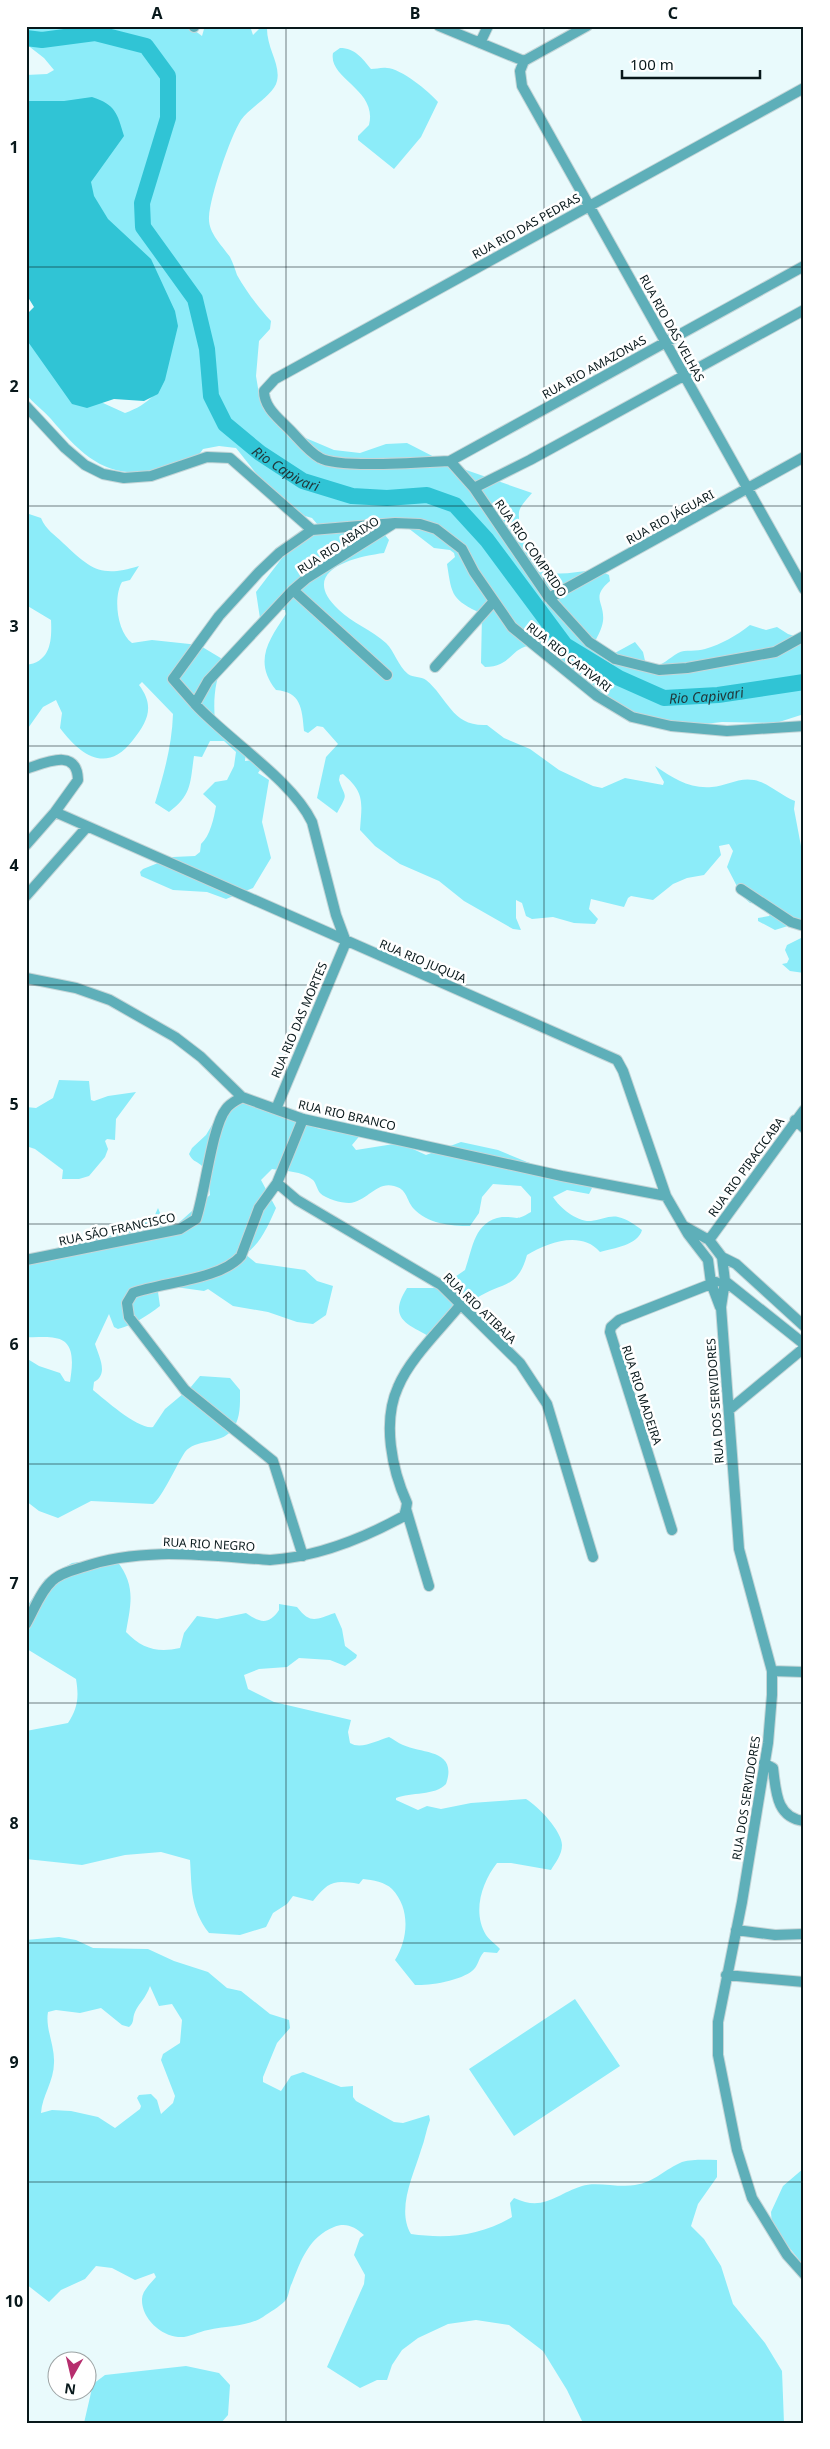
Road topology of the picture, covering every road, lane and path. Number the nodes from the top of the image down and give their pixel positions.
1 (439, 26) edge
2 (488, 26) edge
3 (587, 26) edge
4 (480, 43) junction
5 (524, 61) junction
6 (804, 88) edge
7 (589, 205) junction
8 (804, 266) edge
9 (804, 310) edge
10 (665, 341) junction
11 (683, 376) junction
12 (26, 406) edge
13 (804, 457) edge
14 (450, 461) junction
15 (474, 488) junction
16 (748, 488) junction
17 (395, 522) junction
18 (312, 530) junction
19 (804, 589) edge
20 (293, 590) junction
21 (549, 598) junction
22 (494, 601) junction
23 (804, 636) edge
24 (435, 667) dead end
25 (387, 675) dead end
26 (198, 700) junction
27 (804, 726) edge
28 (26, 769) edge
29 (55, 812) junction
30 (86, 828) junction
31 (26, 845) edge
32 (740, 889) dead end
33 (26, 896) edge
34 (804, 926) edge
35 (346, 942) junction
36 (26, 978) edge
37 (242, 1098) junction
38 (276, 1109) junction
39 (804, 1110) edge
40 (303, 1119) junction
41 (795, 1120) junction
42 (804, 1128) edge
43 (277, 1184) junction
44 (666, 1196) junction
45 (684, 1225) junction
46 (709, 1240) junction
47 (722, 1257) junction
48 (26, 1260) edge
49 (708, 1260) junction
50 (725, 1281) junction
51 (711, 1283) junction
52 (461, 1304) junction
53 (721, 1307) junction
54 (804, 1326) edge
55 (804, 1346) edge
56 (730, 1410) junction
57 (406, 1509) junction
58 (672, 1530) dead end
59 (303, 1556) junction
60 (593, 1557) dead end
61 (429, 1586) dead end
62 (26, 1624) edge
63 (772, 1671) junction
64 (804, 1672) edge
65 (764, 1763) junction
66 (804, 1820) edge
67 (736, 1930) junction
68 (804, 1934) edge
69 (726, 1975) junction
70 (804, 1982) edge
71 (804, 2274) edge

1 - 4 street
2 - 4 street
3 - 5 street
4 - 5 street
5 - 7 street, RUA RIO DAS VELHAS
6 - 7 street, RUA RIO DAS PEDRAS
7 - 10 street, RUA RIO DAS VELHAS
7 - 14 street, RUA RIO DAS PEDRAS
8 - 10 street, RUA RIO AMAZONAS
9 - 11 street
10 - 11 street, RUA RIO DAS VELHAS
10 - 14 street, RUA RIO AMAZONAS
11 - 15 street
11 - 16 street, RUA RIO DAS VELHAS
12 - 18 street
13 - 16 street, RUA RIO JÁGUARI
14 - 15 street, RUA RIO COMPRIDO
15 - 21 street, RUA RIO COMPRIDO
16 - 19 street, RUA RIO DAS VELHAS
16 - 21 street, RUA RIO JÁGUARI
17 - 18 street, RUA RIO ABAIXO
17 - 20 street, RUA RIO ABAIXO
17 - 22 street, RUA RIO CAPIVARI
18 - 26 street, RUA RIO ABAIXO
20 - 25 street
20 - 26 street, RUA RIO ABAIXO
21 - 23 street, RUA RIO COMPRIDO
22 - 24 street
22 - 27 street, RUA RIO CAPIVARI
26 - 35 street
28 - 29 street
29 - 30 street, RUA RIO JUQUIA
29 - 31 street
30 - 33 street
30 - 35 street, RUA RIO JUQUIA
32 - 34 street
35 - 38 street, RUA RIO DAS MORTES
35 - 44 street, RUA RIO JUQUIA
36 - 37 street, RUA RIO BRANCO
37 - 38 street, RUA RIO BRANCO
37 - 48 street, RUA SÃO FRANCISCO
38 - 40 street, RUA RIO BRANCO
39 - 41 street, RUA RIO PIRACICABA
40 - 43 street
40 - 44 street, RUA RIO BRANCO
41 - 42 street
41 - 46 street, RUA RIO PIRACICABA
43 - 52 street, RUA RIO ATIBAIA
43 - 59 street
44 - 45 street, RUA RIO JUQUIA
45 - 46 street, RUA RIO JUQUIA
45 - 49 street, RUA RIO JUQUIA
46 - 47 street
47 - 49 street
47 - 50 street, RUA DOS SERVIDORES
47 - 54 street
49 - 51 street, RUA DOS SERVIDORES
50 - 51 street, RUA RIO MADEIRA
50 - 53 street, RUA DOS SERVIDORES
50 - 55 street
51 - 53 street, RUA DOS SERVIDORES
51 - 58 street, RUA RIO MADEIRA
52 - 57 street
52 - 60 street, RUA RIO ATIBAIA
53 - 56 street, RUA DOS SERVIDORES
55 - 56 street
56 - 63 street, RUA DOS SERVIDORES
57 - 59 street, RUA RIO NEGRO
57 - 61 street
59 - 62 street, RUA RIO NEGRO
63 - 64 street
63 - 65 street, RUA DOS SERVIDORES
65 - 66 street
65 - 67 street, RUA DOS SERVIDORES
67 - 68 street
67 - 69 street, RUA DOS SERVIDORES
69 - 70 street
69 - 71 street, RUA DOS SERVIDORES

